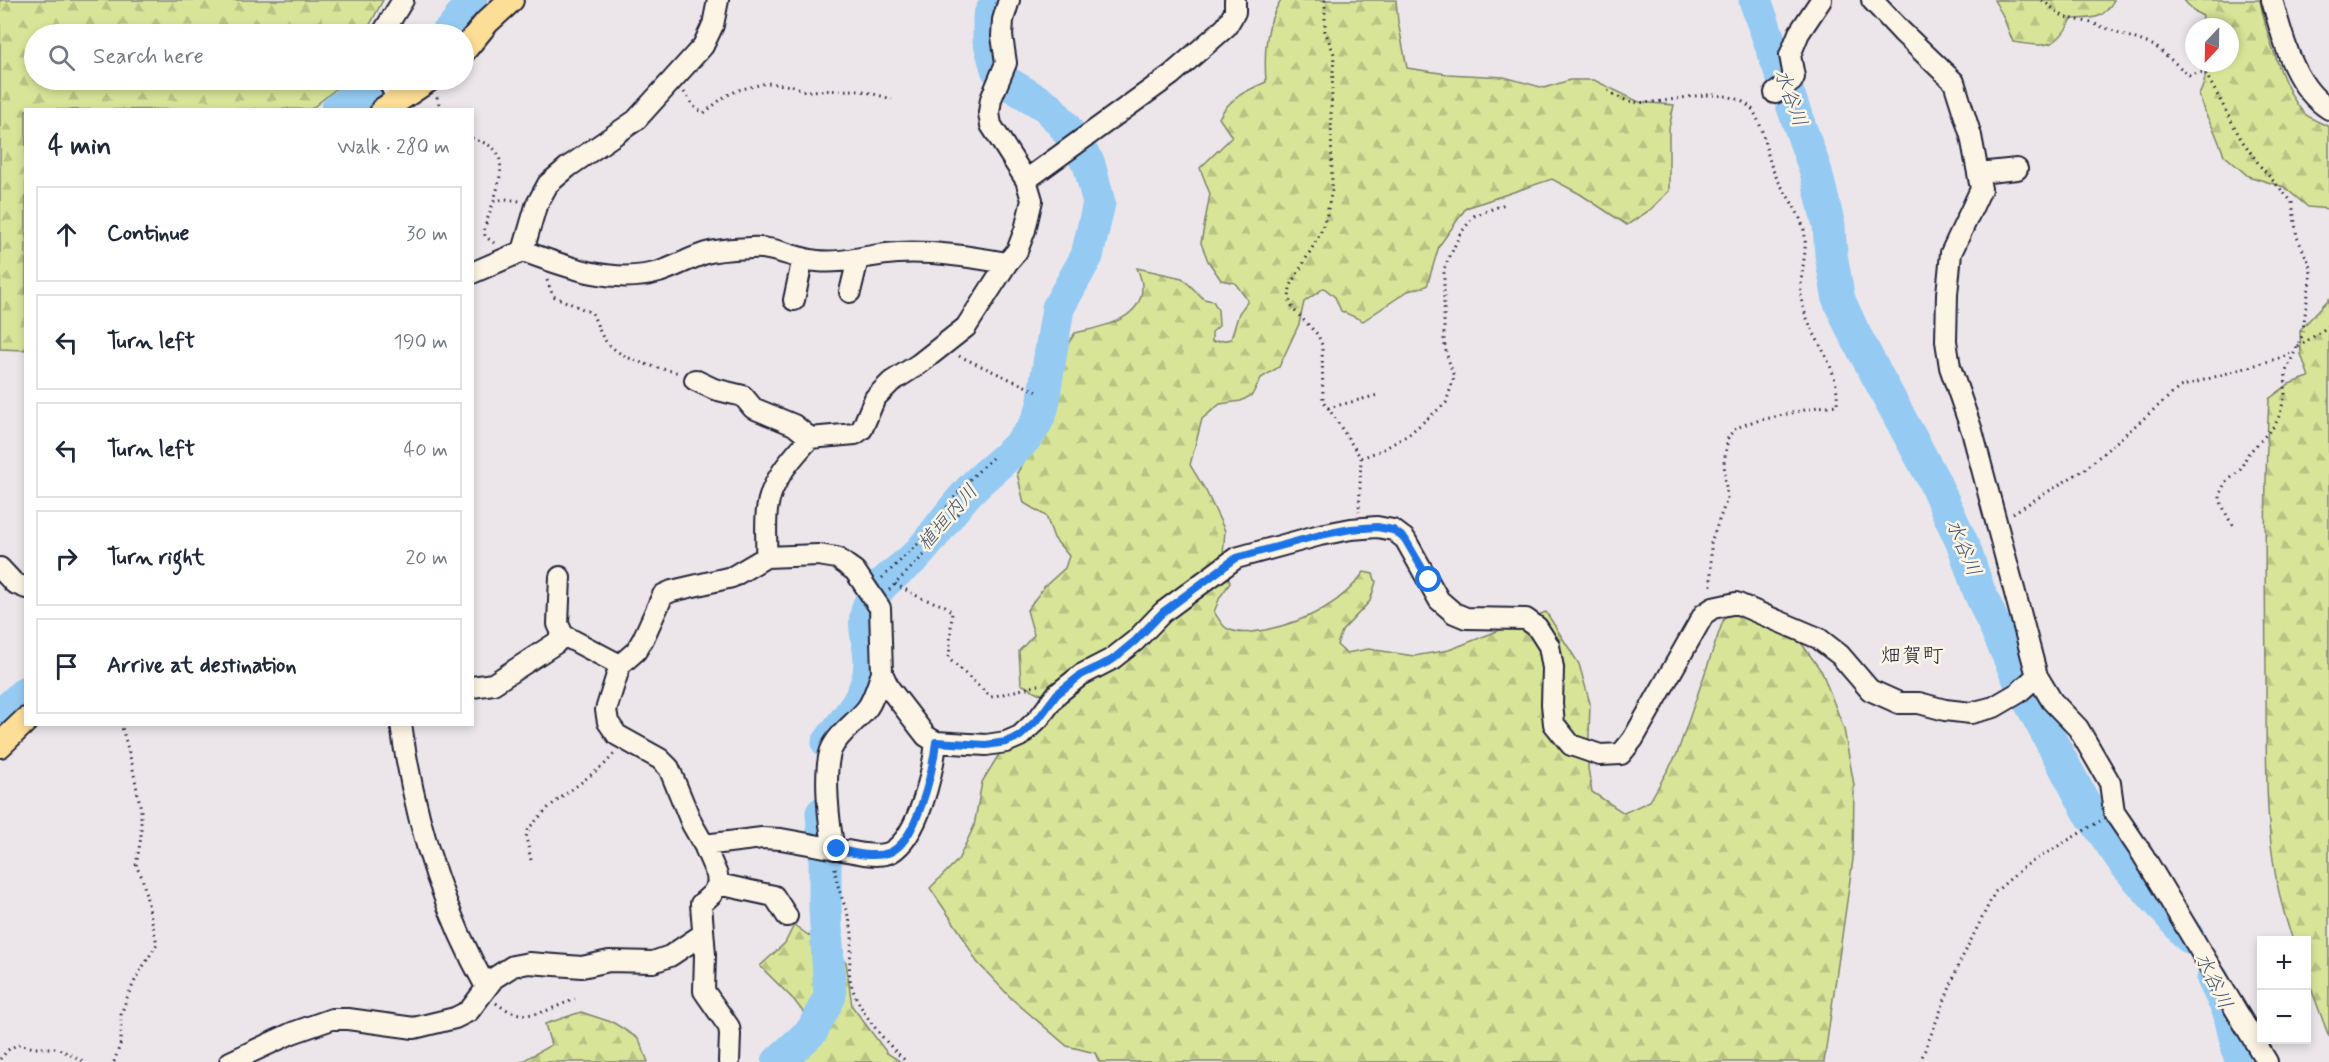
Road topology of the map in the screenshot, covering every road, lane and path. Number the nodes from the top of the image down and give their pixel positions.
1 (403, 0) edge
2 (511, 0) edge
3 (717, 0) edge
4 (1009, 0) edge
5 (1235, 0) edge
6 (1326, 0) edge
7 (1821, 0) edge
8 (1872, 0) edge
9 (2042, 0) edge
10 (2272, 0) edge
11 (388, 24) edge
12 (474, 38) edge
13 (673, 79) junction
14 (404, 90) edge
15 (1608, 91) dead end
16 (1775, 93) dead end
17 (390, 96) edge
18 (892, 99) dead end
19 (2329, 109) edge
20 (474, 139) edge
21 (2018, 169) dead end
22 (1979, 173) junction
23 (1026, 180) junction
24 (494, 201) junction
25 (1505, 204) dead end
26 (536, 206) junction
27 (514, 255) junction
28 (803, 258) junction
29 (858, 259) junction
30 (549, 260) junction
31 (1007, 263) junction
32 (474, 272) edge
33 (850, 292) dead end
34 (794, 300) dead end
35 (2329, 326) edge
36 (941, 348) junction
37 (2296, 349) junction
38 (695, 380) joint
39 (1038, 392) dead end
40 (1378, 395) dead end
41 (1329, 408) junction
42 (810, 438) junction
43 (992, 458) dead end
44 (1361, 458) junction
45 (965, 504) dead end
46 (1996, 524) junction
47 (2234, 526) dead end
48 (1359, 528) junction
49 (766, 557) junction
50 (0, 567) edge
51 (560, 577) dead end
52 (895, 584) junction
53 (1711, 586) dead end
54 (24, 587) edge
55 (868, 588) junction
56 (880, 608) junction
57 (563, 635) junction
58 (620, 665) junction
59 (882, 673) junction
60 (2037, 676) junction
61 (474, 687) edge
62 (1065, 688) junction
63 (24, 722) edge
64 (122, 726) edge
65 (401, 726) edge
66 (622, 738) junction
67 (936, 742) junction
68 (0, 745) edge
69 (2114, 812) junction
70 (704, 845) junction
71 (834, 849) junction
72 (531, 860) dead end
73 (718, 884) junction
74 (787, 916) dead end
75 (703, 934) junction
76 (484, 990) junction
77 (575, 999) dead end
78 (0, 1059) edge
79 (85, 1062) edge
80 (114, 1062) edge
81 (230, 1062) edge
82 (729, 1062) edge
83 (907, 1062) edge
84 (1920, 1062) edge
85 (2267, 1062) edge

1 - 11 street
2 - 12 main road
3 - 13 street
4 - 23 street
5 - 23 street
6 - 41 path
7 - 16 street
8 - 22 street
9 - 37 path
10 - 19 street
13 - 18 path
13 - 26 street
14 - 17 main road
15 - 53 path
20 - 24 path
21 - 22 street
22 - 46 street
23 - 31 street
24 - 26 path
24 - 27 path
25 - 44 path
26 - 27 street
27 - 30 street
27 - 32 street
28 - 29 street
28 - 30 street
28 - 34 street
29 - 31 street
29 - 33 street
30 - 38 path
31 - 36 street
35 - 37 path
36 - 39 path
36 - 42 street
37 - 46 path
37 - 47 path
38 - 42 street
40 - 41 path
41 - 44 path
42 - 49 street
43 - 55 path
44 - 48 path
45 - 52 path
46 - 60 street
48 - 60 street
48 - 62 street
49 - 55 street
49 - 58 street
50 - 54 street
51 - 57 street
52 - 56 path
52 - 62 path
55 - 56 street
56 - 59 street
57 - 58 street
57 - 61 street
58 - 66 street
59 - 67 street
59 - 71 street
60 - 69 street
62 - 67 street
63 - 68 main road
64 - 80 path
65 - 76 street
66 - 70 street
66 - 72 path
67 - 71 street
69 - 84 path
69 - 85 street
70 - 71 street
70 - 73 street
71 - 83 path
73 - 74 street
73 - 75 street
75 - 76 street
75 - 82 street
76 - 77 path
76 - 81 street
78 - 79 path

